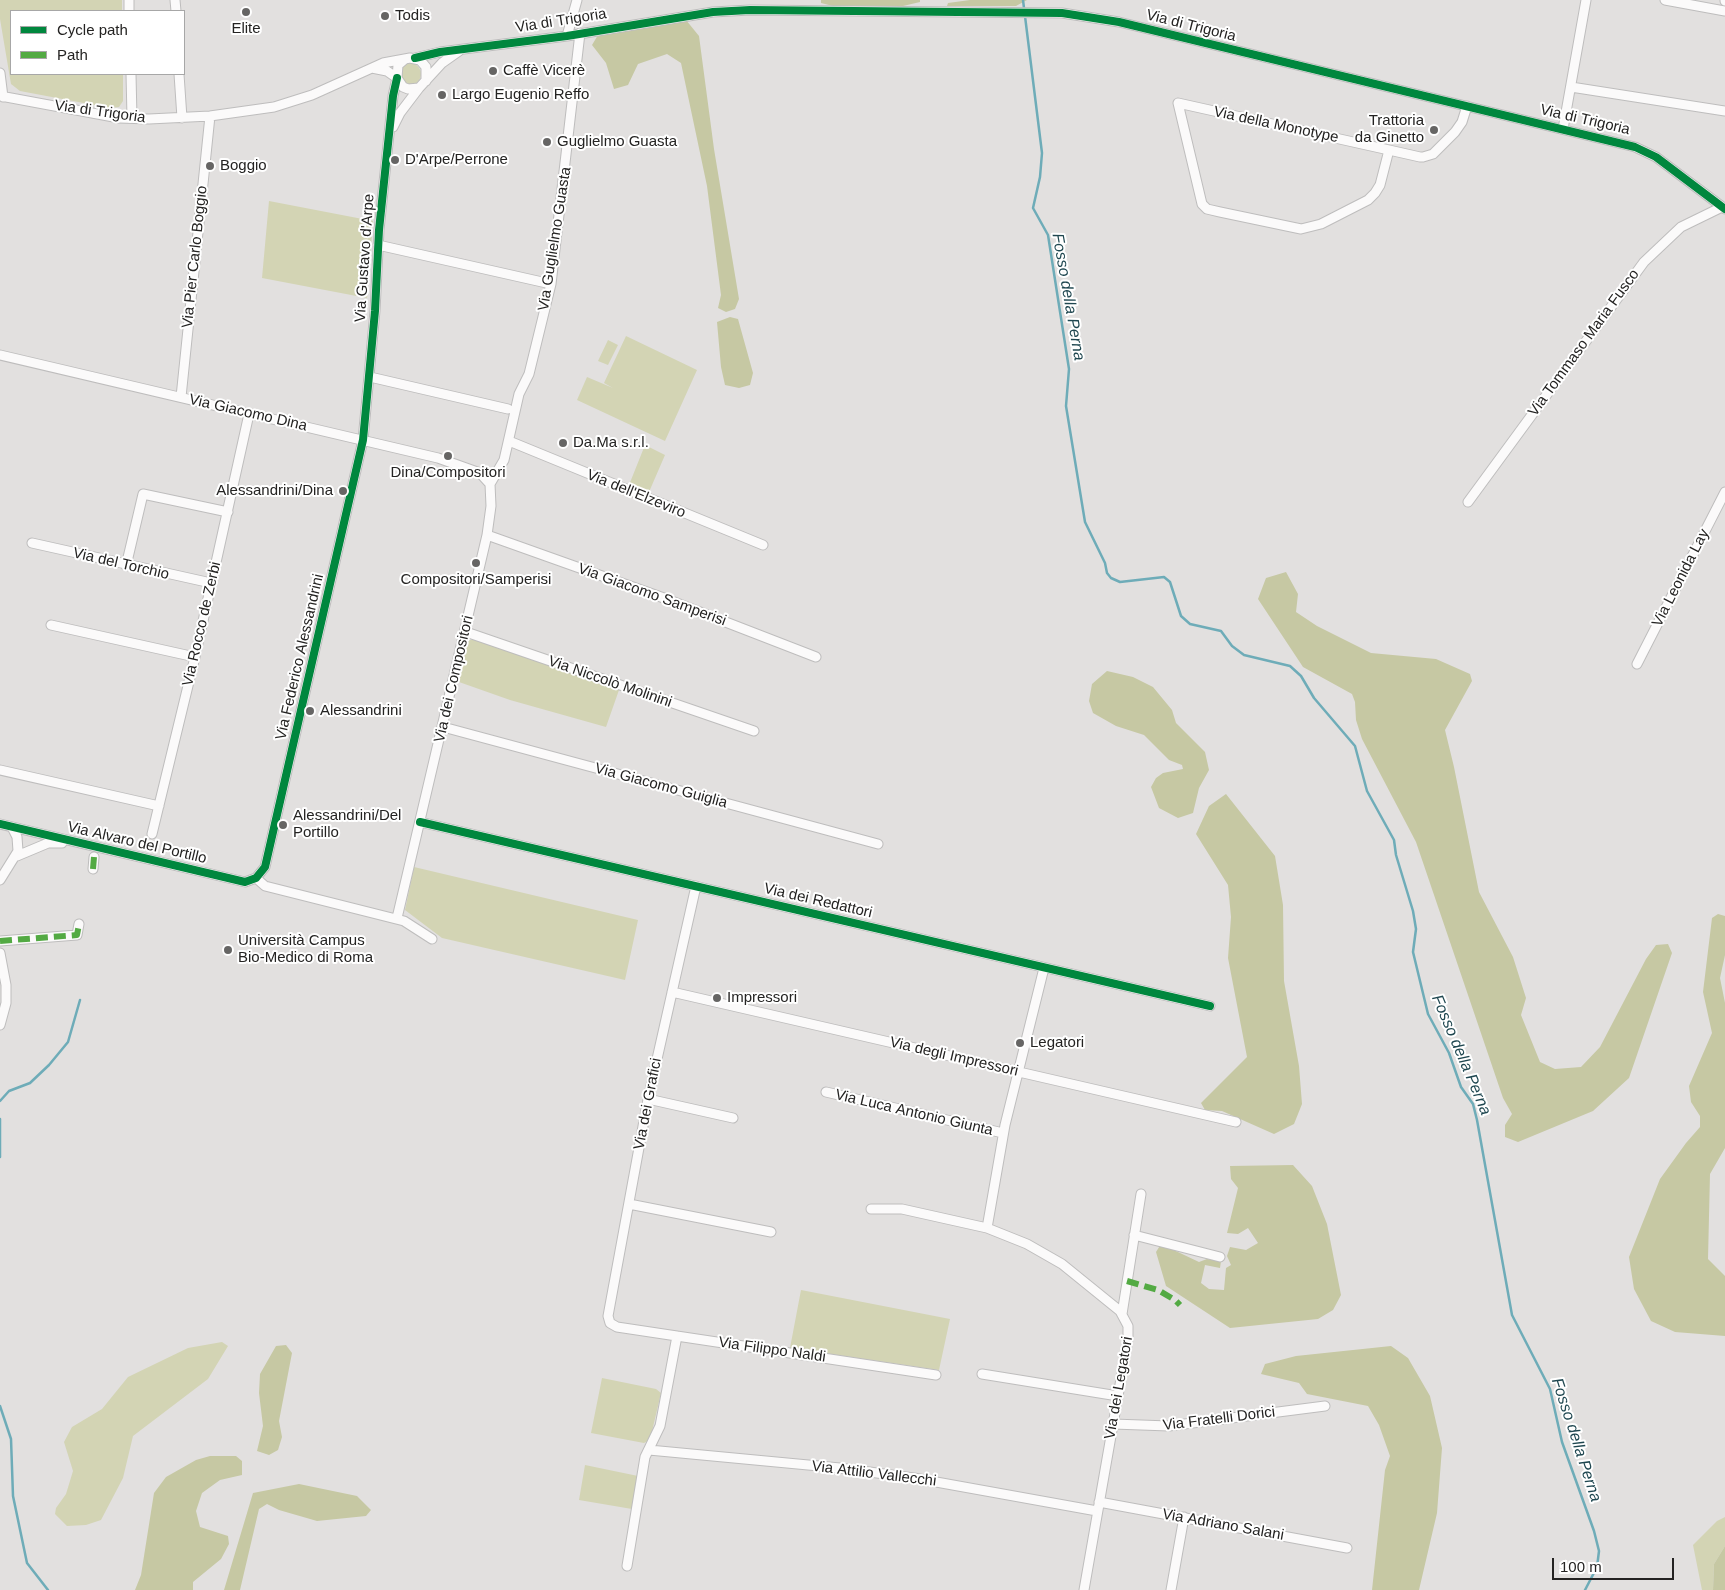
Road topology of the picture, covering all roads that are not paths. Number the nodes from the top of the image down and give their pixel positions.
1 (577, 0) edge
2 (1586, 0) edge
3 (1665, 0) edge
4 (1725, 11) edge
5 (580, 33) junction
6 (567, 36) junction
7 (461, 50) junction
8 (410, 58) junction
9 (372, 68) junction
10 (0, 74) edge
11 (131, 75) edge
12 (179, 75) edge
13 (397, 78) junction
14 (426, 81) junction
15 (1571, 87) junction
16 (419, 88) junction
17 (1, 96) edge
18 (1467, 106) junction
19 (1725, 111) edge
20 (210, 116) junction
21 (132, 118) junction
22 (182, 118) junction
23 (1564, 129) junction
24 (390, 136) junction
25 (1389, 150) junction
26 (1723, 208) edge
27 (378, 245) junction
28 (551, 284) junction
29 (0, 355) edge
30 (370, 377) junction
31 (181, 397) junction
32 (508, 409) dead end
33 (249, 414) junction
34 (363, 440) junction
35 (509, 440) junction
36 (490, 484) junction
37 (1725, 492) edge
38 (1468, 502) dead end
39 (228, 512) junction
40 (487, 535) junction
41 (32, 543) dead end
42 (763, 545) dead end
43 (126, 566) junction
44 (211, 583) junction
45 (51, 625) dead end
46 (466, 632) junction
47 (195, 657) junction
48 (816, 657) dead end
49 (1637, 664) dead end
50 (443, 727) junction
51 (754, 732) dead end
52 (0, 770) edge
53 (159, 806) junction
54 (420, 822) junction
55 (4, 825) edge
56 (152, 834) dead end
57 (74, 842) junction
58 (878, 844) dead end
59 (17, 856) junction
60 (94, 857) dead end
61 (4, 865) edge
62 (92, 869) dead end
63 (256, 878) junction
64 (0, 880) edge
65 (696, 886) junction
66 (397, 918) junction
67 (79, 924) dead end
68 (432, 939) dead end
69 (0, 941) edge
70 (0, 953) edge
71 (1044, 968) junction
72 (672, 992) junction
73 (1210, 1006) dead end
74 (0, 1025) edge
75 (1018, 1071) junction
76 (826, 1092) dead end
77 (648, 1099) junction
78 (733, 1118) dead end
79 (1236, 1122) dead end
80 (1003, 1134) junction
81 (1140, 1194) dead end
82 (629, 1204) junction
83 (871, 1209) dead end
84 (987, 1228) junction
85 (772, 1232) dead end
86 (1134, 1235) junction
87 (1220, 1257) dead end
88 (1122, 1314) junction
89 (610, 1323) joint
90 (677, 1336) junction
91 (982, 1374) dead end
92 (936, 1375) dead end
93 (1118, 1396) junction
94 (1325, 1406) dead end
95 (1113, 1424) junction
96 (649, 1450) junction
97 (1098, 1506) junction
98 (1184, 1517) junction
99 (1347, 1548) dead end
100 (627, 1566) dead end
101 (1084, 1590) edge
102 (1171, 1590) edge

1 - 6 street
2 - 15 street
3 - 4 street
5 - 6 street, Via di Trigoria
5 - 18 street, Via di Trigoria
5 - 28 street, Via Guglielmo Guasta
6 - 7 street, Via di Trigoria
7 - 8 street, Via di Trigoria
7 - 14 street
8 - 9 street, Via di Trigoria
8 - 13 street
8 - 14 street
9 - 13 street
9 - 20 street, Via di Trigoria
10 - 17 street
11 - 21 street
12 - 22 street
13 - 16 street
13 - 24 street, Via Gustavo d'Arpe
14 - 16 street
15 - 19 street
15 - 23 street
16 - 24 street, Via Gustavo d'Arpe
17 - 21 street, Via di Trigoria
18 - 23 street, Via di Trigoria
18 - 25 street, Via della Monotype
20 - 22 street, Via di Trigoria
20 - 31 street, Via Pier Carlo Boggio
21 - 22 street, Via di Trigoria
23 - 26 street, Via di Trigoria
24 - 27 street, Via Gustavo d'Arpe
25 - 25 street, Via della Monotype
26 - 38 street, Via Tommaso Maria Fusco
27 - 28 street
27 - 30 street, Via Gustavo d'Arpe
28 - 35 street, Via Guglielmo Guasta
29 - 31 street, Via Giacomo Dina
30 - 32 street
30 - 34 street, Via Gustavo d'Arpe
31 - 33 street, Via Giacomo Dina
33 - 34 street, Via Giacomo Dina
33 - 39 street, Via Rocco de Zerbi
34 - 36 street, Via Giacomo Dina
34 - 63 street, Via Federico Alessandrini
35 - 36 street
35 - 42 street, Via dell'Elzeviro
36 - 40 street, Via dei Compositori
37 - 49 street, Via Leonida Lay
39 - 43 street
39 - 44 street, Via Rocco de Zerbi
40 - 46 street, Via dei Compositori
40 - 48 street, Via Giacomo Samperisi
41 - 43 street, Via del Torchio
43 - 44 street, Via del Torchio
44 - 47 street, Via Rocco de Zerbi
45 - 47 street
46 - 50 street, Via dei Compositori
46 - 51 street, Via Niccolò Molinini
47 - 53 street, Via Rocco de Zerbi
50 - 54 street, Via dei Compositori
50 - 58 street, Via Giacomo Guiglia
52 - 53 street
53 - 56 street, Via Rocco de Zerbi
54 - 65 street, Via dei Redattori
54 - 66 street, Via dei Compositori
55 - 57 street, Via Alvaro del Portillo
55 - 59 street
57 - 59 street, Via Alvaro del Portillo
57 - 63 street, Via Alvaro del Portillo
59 - 61 street
60 - 62 street
61 - 64 street
63 - 66 street, Via Alvaro del Portillo
65 - 71 street, Via dei Redattori
65 - 72 street, Via dei Grafici
66 - 68 street, Via Alvaro del Portillo
67 - 69 street
70 - 74 street
71 - 73 street, Via dei Redattori
71 - 75 street
72 - 75 street, Via degli Impressori
72 - 77 street, Via dei Grafici
75 - 79 street, Via degli Impressori
75 - 80 street
76 - 80 street, Via Luca Antonio Giunta
77 - 78 street
77 - 82 street, Via dei Grafici
80 - 84 street
81 - 86 street
82 - 85 street
82 - 89 street, Via dei Grafici
83 - 84 street, Via dei Legatori
84 - 88 street, Via dei Legatori
86 - 87 street
86 - 88 street
88 - 93 street, Via dei Legatori
89 - 90 street, Via Filippo Naldi
90 - 92 street, Via Filippo Naldi
90 - 96 street
91 - 93 street
93 - 95 street, Via dei Legatori
94 - 95 street, Via Fratelli Dorici
95 - 97 street, Via dei Legatori
96 - 97 street, Via Attilio Vallecchi
96 - 100 street
97 - 98 street, Via Adriano Salani
97 - 101 street, Via dei Legatori
98 - 99 street, Via Adriano Salani
98 - 102 street

